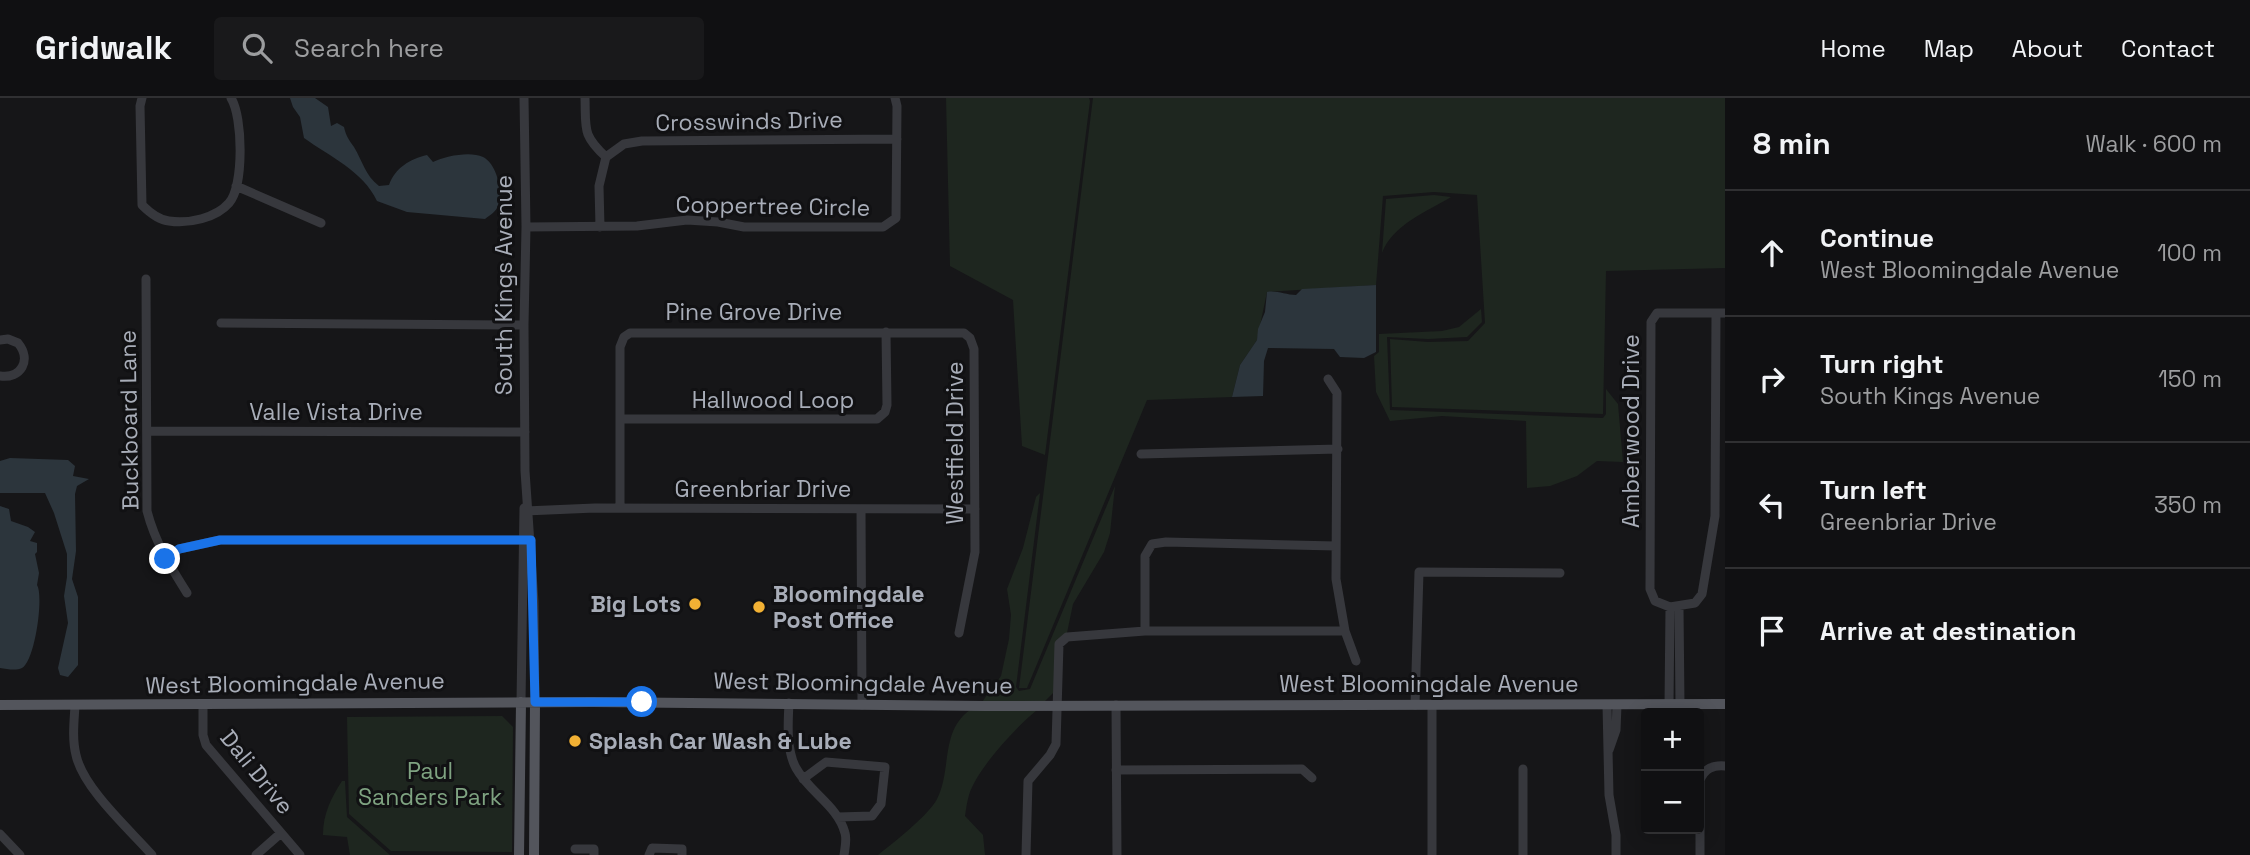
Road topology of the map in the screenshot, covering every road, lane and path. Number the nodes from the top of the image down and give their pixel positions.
1 (142, 98) edge
2 (231, 98) edge
3 (524, 98) edge
4 (586, 98) edge
5 (895, 98) edge
6 (897, 139) junction
7 (606, 157) junction
8 (236, 186) junction
9 (321, 223) dead end
10 (526, 226) junction
11 (600, 227) junction
12 (146, 279) dead end
13 (1720, 313) edge
14 (221, 323) dead end
15 (524, 325) junction
16 (886, 332) junction
17 (0, 340) edge
18 (0, 376) edge
19 (1328, 379) dead end
20 (620, 419) junction
21 (146, 431) junction
22 (525, 432) junction
23 (1338, 449) junction
24 (1141, 454) dead end
25 (1720, 481) edge
26 (620, 508) junction
27 (526, 509) junction
28 (861, 509) junction
29 (975, 509) junction
30 (527, 540) junction
31 (1336, 546) junction
32 (165, 559) junction
33 (1560, 573) dead end
34 (187, 593) dead end
35 (1675, 607) junction
36 (1345, 631) junction
37 (1145, 632) junction
38 (959, 633) dead end
39 (1356, 661) dead end
40 (521, 702) junction
41 (535, 702) junction
42 (789, 703) junction
43 (1725, 704) edge
44 (0, 705) edge
45 (203, 705) junction
46 (862, 705) junction
47 (1116, 705) junction
48 (1415, 705) junction
49 (1432, 705) junction
50 (1612, 705) junction
51 (1674, 705) junction
52 (75, 706) junction
53 (1056, 706) junction
54 (1725, 765) edge
55 (1523, 769) dead end
56 (1116, 770) junction
57 (1312, 778) dead end
58 (803, 779) junction
59 (838, 817) junction
60 (281, 833) junction
61 (0, 834) edge
62 (575, 849) dead end
63 (20, 855) edge
64 (152, 855) edge
65 (256, 855) edge
66 (300, 855) edge
67 (519, 855) edge
68 (534, 855) edge
69 (594, 855) edge
70 (649, 855) edge
71 (682, 855) edge
72 (844, 855) edge
73 (1026, 855) edge
74 (1117, 855) edge
75 (1432, 855) edge
76 (1523, 855) edge
77 (1616, 855) edge
78 (1700, 855) edge

1 - 8 street
2 - 8 street
3 - 10 street, South Kings Avenue
4 - 7 street
5 - 6 street, Coppertree Circle
6 - 7 street, Crosswinds Drive
6 - 11 street, Coppertree Circle
7 - 11 street
8 - 9 street
10 - 11 street, Coppertree Circle
10 - 15 street, South Kings Avenue
12 - 21 street, Buckboard Lane
13 - 25 street
13 - 35 street, Amberwood Drive
14 - 15 street
15 - 22 street, South Kings Avenue
16 - 20 street, Pine Grove Drive
16 - 20 street, Hallwood Loop
16 - 29 street, Westfield Drive
17 - 18 street
19 - 23 street
20 - 26 street
21 - 22 street, Valle Vista Drive
21 - 32 street, Buckboard Lane
22 - 27 street, South Kings Avenue
23 - 24 street
23 - 31 street
25 - 35 street
26 - 27 street, Greenbriar Drive
26 - 28 street, Greenbriar Drive
27 - 30 street, South Kings Avenue
28 - 29 street, Greenbriar Drive
28 - 46 street
29 - 38 street, Westfield Drive
30 - 32 street
30 - 40 street, South Kings Avenue
30 - 41 street, South Kings Avenue
31 - 36 street
31 - 37 street
32 - 34 street, Buckboard Lane
33 - 48 street
35 - 51 street
36 - 37 street
36 - 39 street
37 - 53 street
40 - 41 main road, West Bloomingdale Avenue
40 - 45 main road, West Bloomingdale Avenue
40 - 67 main road, South Kings Avenue
41 - 42 main road, West Bloomingdale Avenue
41 - 68 main road, South Kings Avenue
42 - 46 main road, West Bloomingdale Avenue
42 - 58 street
43 - 51 main road, West Bloomingdale Avenue
44 - 52 main road, West Bloomingdale Avenue
45 - 52 main road, West Bloomingdale Avenue
45 - 60 street, Dali Drive
46 - 53 main road, West Bloomingdale Avenue
47 - 48 main road, West Bloomingdale Avenue
47 - 53 main road, West Bloomingdale Avenue
47 - 56 street
48 - 49 main road, West Bloomingdale Avenue
49 - 50 main road, West Bloomingdale Avenue
49 - 75 street
50 - 51 main road, West Bloomingdale Avenue
50 - 77 street
52 - 64 street
53 - 73 street
54 - 78 street
55 - 76 street
56 - 57 street
56 - 74 street
58 - 59 street
58 - 59 street
59 - 72 street
60 - 65 street
60 - 66 street, Dali Drive
61 - 63 street
62 - 69 street
70 - 71 street

